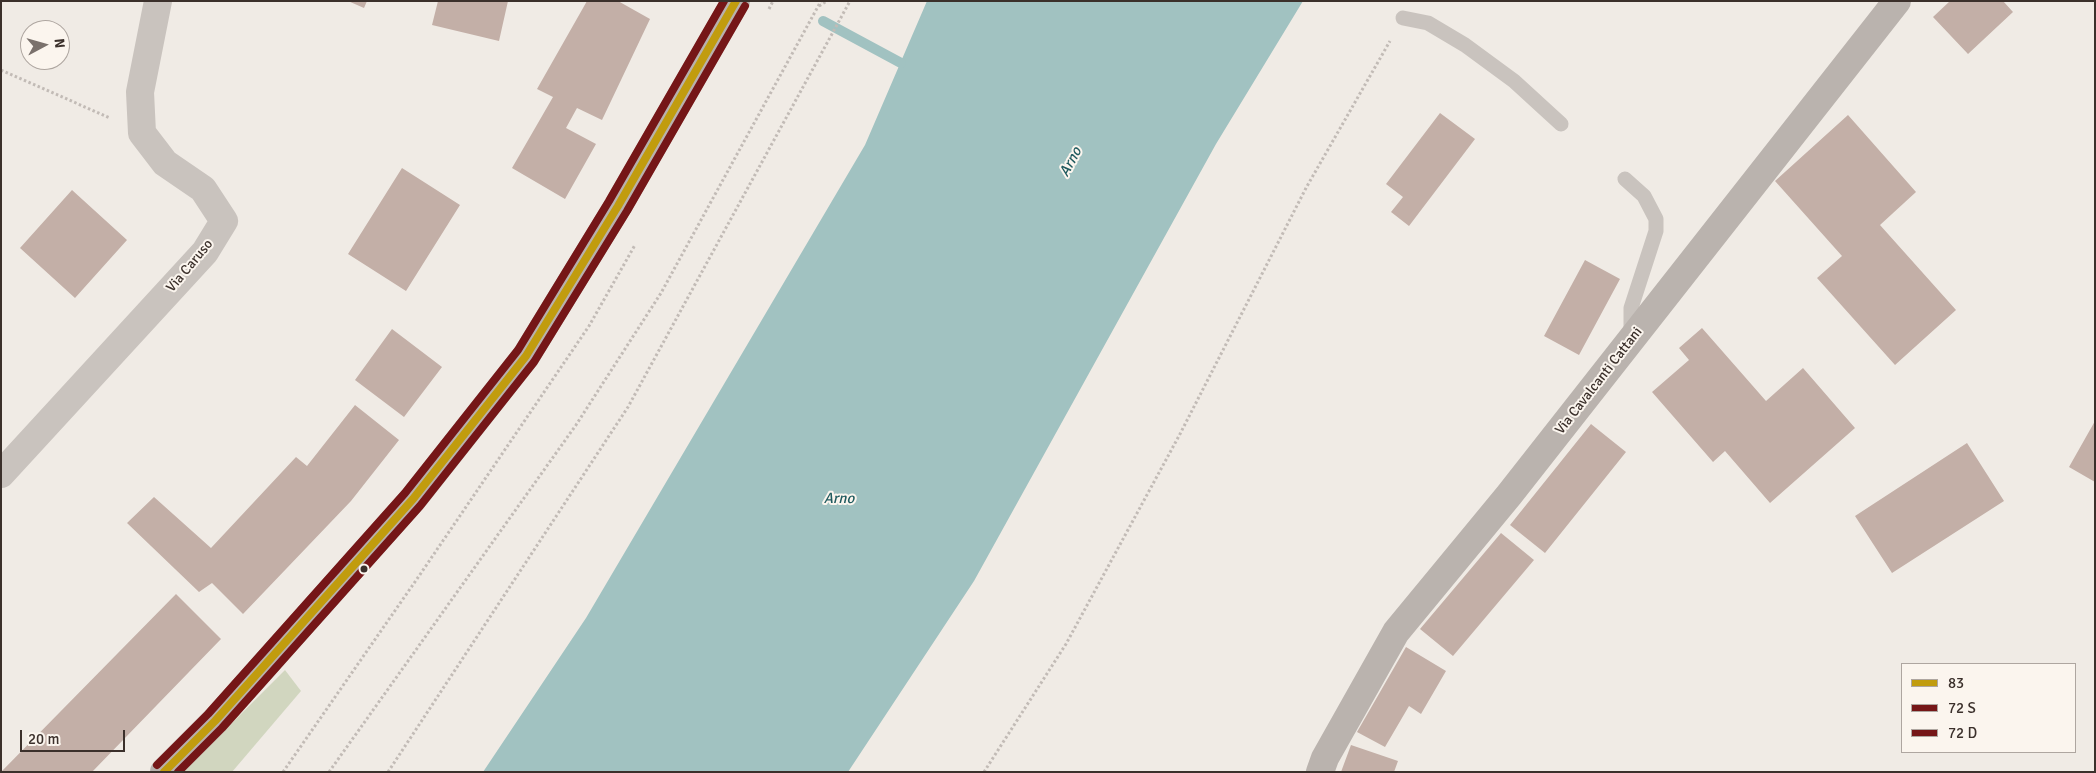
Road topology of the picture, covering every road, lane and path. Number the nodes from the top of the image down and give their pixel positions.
1 (158, 1) edge
2 (736, 1) edge
3 (821, 1) edge
4 (827, 1) edge
5 (850, 1) edge
6 (1897, 1) edge
7 (818, 6) junction
8 (1403, 18) joint
9 (1, 70) edge
10 (1561, 124) dead end
11 (142, 133) junction
12 (1625, 179) dead end
13 (1631, 341) junction
14 (1, 474) edge
15 (164, 772) edge
16 (330, 772) edge
17 (388, 772) edge
18 (984, 772) edge
19 (1320, 772) edge

1 - 11 street
2 - 15 main road
3 - 7 path
4 - 7 path
5 - 17 path
6 - 13 street, Via Cavalcanti Cattani
7 - 16 path
8 - 10 lane
8 - 18 path
9 - 11 path
11 - 14 street, Via Caruso
12 - 13 lane
13 - 19 street, Via Cavalcanti Cattani

